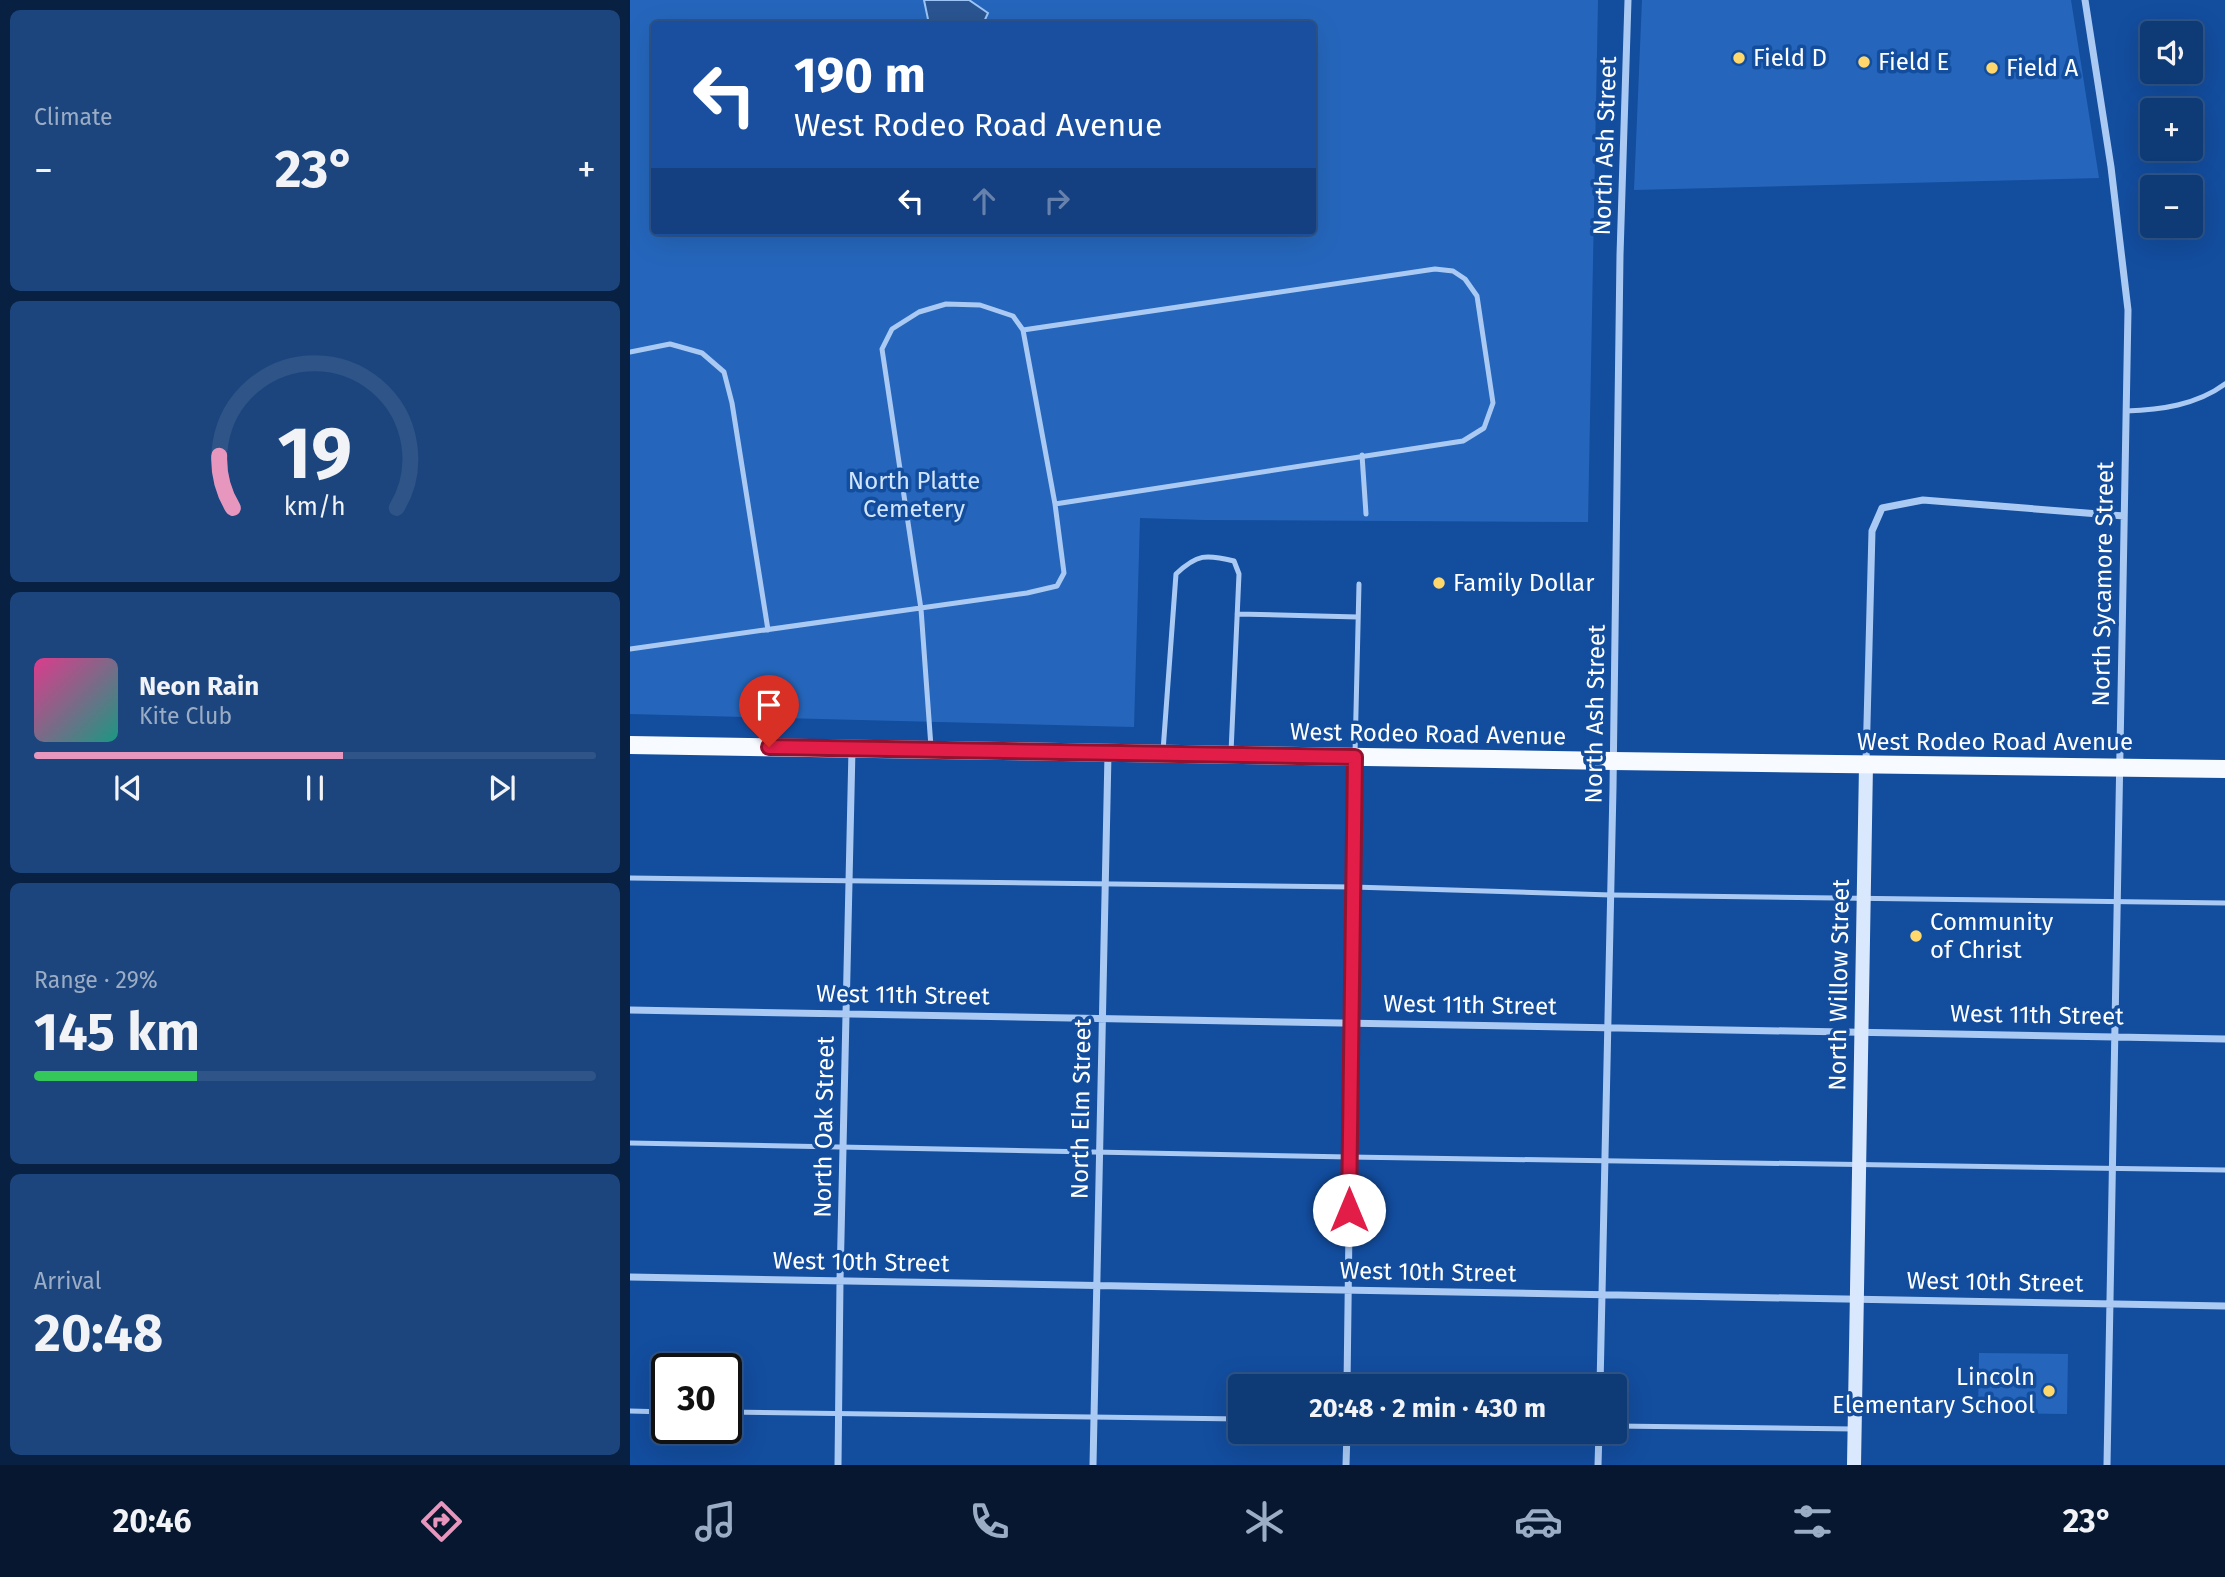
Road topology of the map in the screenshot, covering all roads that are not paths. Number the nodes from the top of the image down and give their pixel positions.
1 (1628, 0) edge
2 (2085, 0) edge
3 (1023, 330) junction
4 (630, 352) edge
5 (2225, 384) edge
6 (2126, 411) junction
7 (1362, 455) junction
8 (1055, 503) junction
9 (1366, 514) dead end
10 (2124, 516) junction
11 (1359, 584) dead end
12 (920, 609) junction
13 (1237, 614) junction
14 (1358, 617) junction
15 (768, 630) junction
16 (630, 649) edge
17 (630, 745) edge
18 (852, 749) junction
19 (932, 750) junction
20 (1108, 754) junction
21 (1163, 754) junction
22 (1231, 756) junction
23 (1355, 757) junction
24 (1613, 761) junction
25 (1866, 765) junction
26 (2119, 767) junction
27 (2225, 769) edge
28 (630, 878) edge
29 (849, 881) junction
30 (1105, 884) junction
31 (1353, 887) junction
32 (1611, 895) junction
33 (1864, 897) junction
34 (2117, 901) junction
35 (2225, 904) edge
36 (630, 1010) edge
37 (846, 1013) junction
38 (1102, 1018) junction
39 (1350, 1022) junction
40 (1608, 1026) junction
41 (1862, 1031) junction
42 (2114, 1036) junction
43 (2225, 1039) edge
44 (630, 1143) edge
45 (844, 1147) junction
46 (1099, 1152) junction
47 (1349, 1157) junction
48 (1605, 1161) junction
49 (1859, 1164) junction
50 (2112, 1168) junction
51 (2225, 1170) edge
52 (630, 1277) edge
53 (840, 1281) junction
54 (1096, 1285) junction
55 (1348, 1290) junction
56 (1602, 1294) junction
57 (1856, 1299) junction
58 (2110, 1304) junction
59 (2225, 1306) edge
60 (1347, 1374) edge
61 (1600, 1374) edge
62 (630, 1411) edge
63 (651, 1412) edge
64 (742, 1412) edge
65 (839, 1414) junction
66 (1094, 1417) junction
67 (1228, 1419) edge
68 (1627, 1426) edge
69 (1854, 1429) junction
70 (1347, 1444) edge
71 (1599, 1444) edge
72 (838, 1465) edge
73 (1093, 1465) edge
74 (1346, 1465) edge
75 (1598, 1465) edge
76 (1854, 1465) edge
77 (2107, 1465) edge

1 - 24 street, North Ash Street
2 - 6 street, North Sycamore Street
3 - 7 lane
3 - 8 lane
3 - 12 lane
4 - 15 lane
5 - 6 lane
6 - 10 street, North Sycamore Street
7 - 8 lane
7 - 9 lane
8 - 12 lane
10 - 25 street, North Willow Street
10 - 26 street, North Sycamore Street
11 - 14 lane
12 - 15 lane
12 - 19 lane
13 - 14 lane
13 - 21 lane
13 - 22 lane
14 - 23 lane
15 - 16 lane
17 - 18 main road, West Rodeo Road Avenue
18 - 19 main road, West Rodeo Road Avenue
18 - 29 street, North Oak Street
19 - 20 main road, West Rodeo Road Avenue
20 - 21 main road, West Rodeo Road Avenue
20 - 30 street, North Elm Street
21 - 22 main road, West Rodeo Road Avenue
22 - 23 main road, West Rodeo Road Avenue
23 - 24 main road, West Rodeo Road Avenue
23 - 31 street
24 - 25 main road, West Rodeo Road Avenue
24 - 32 street, North Ash Street
25 - 26 main road, West Rodeo Road Avenue
25 - 33 main road, North Willow Street
26 - 27 main road, West Rodeo Road Avenue
26 - 34 street, North Sycamore Street
28 - 29 lane
29 - 30 lane
29 - 37 street, North Oak Street
30 - 31 lane
30 - 38 street, North Elm Street
31 - 32 lane
31 - 39 street
32 - 33 lane
32 - 40 street, North Ash Street
33 - 34 lane
33 - 41 main road, North Willow Street
34 - 35 lane
34 - 42 street, North Sycamore Street
36 - 37 street, West 11th Street
37 - 38 street, West 11th Street
37 - 45 street, North Oak Street
38 - 39 street, West 11th Street
38 - 46 street, North Elm Street
39 - 40 street, West 11th Street
39 - 47 street
40 - 41 street, West 11th Street
40 - 48 street, North Ash Street
41 - 42 street, West 11th Street
41 - 49 main road, North Willow Street
42 - 43 street, West 11th Street
42 - 50 street, North Sycamore Street
44 - 45 lane
45 - 46 lane
45 - 53 street, North Oak Street
46 - 47 lane
46 - 54 street, North Elm Street
47 - 48 lane
47 - 55 street
48 - 49 lane
48 - 56 street, North Ash Street
49 - 50 lane
49 - 57 main road, North Willow Street
50 - 51 lane
50 - 58 street, North Sycamore Street
52 - 53 street, West 10th Street
53 - 54 street, West 10th Street
53 - 65 street, North Oak Street
54 - 55 street, West 10th Street
54 - 66 street, North Elm Street
55 - 56 street, West 10th Street
55 - 60 street
56 - 57 street, West 10th Street
56 - 61 street, North Ash Street
57 - 58 street, West 10th Street
57 - 69 main road, North Willow Street
58 - 59 street, West 10th Street
58 - 77 street, North Sycamore Street
62 - 63 lane
64 - 65 lane
65 - 66 lane
65 - 72 street, North Oak Street
66 - 67 lane
66 - 73 street, North Elm Street
68 - 69 lane
69 - 76 main road, North Willow Street
70 - 74 street
71 - 75 street

